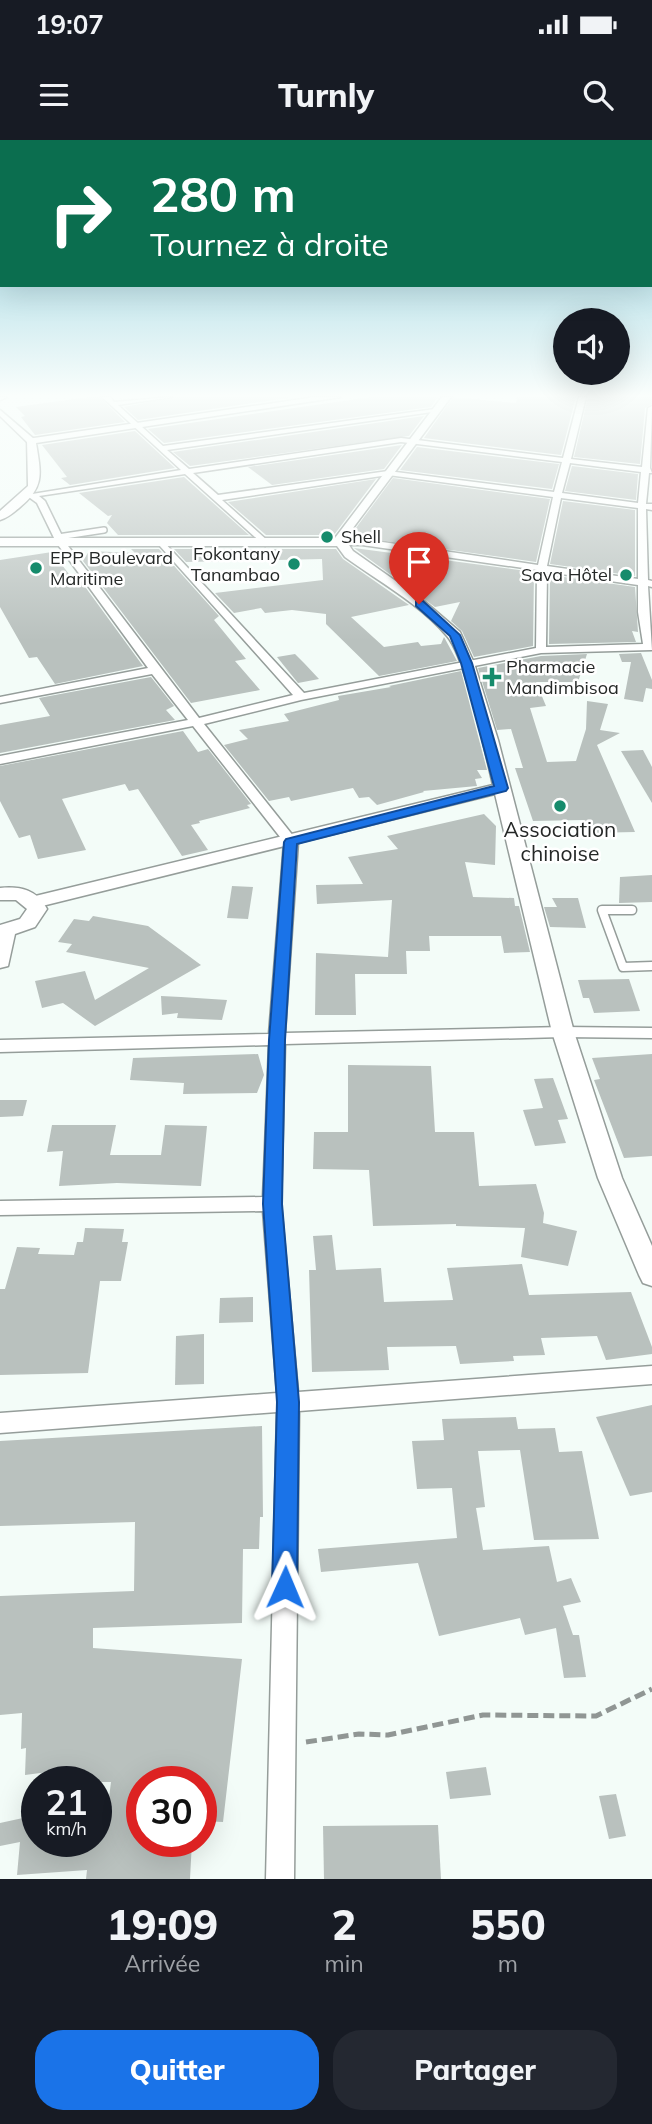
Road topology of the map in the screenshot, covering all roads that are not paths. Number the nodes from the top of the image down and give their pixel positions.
1 (36, 478) edge
2 (141, 478) edge
3 (195, 478) edge
4 (353, 478) edge
5 (384, 478) edge
6 (430, 478) edge
7 (562, 478) edge
8 (649, 478) edge
9 (558, 494) junction
10 (30, 495) junction
11 (216, 498) junction
12 (647, 507) edge
13 (0, 517) edge
14 (104, 530) dead end
15 (60, 540) junction
16 (0, 542) edge
17 (341, 542) junction
18 (162, 543) junction
19 (265, 543) junction
20 (542, 569) junction
21 (647, 584) edge
22 (650, 647) edge
23 (541, 650) junction
24 (467, 663) junction
25 (155, 670) junction
26 (301, 697) junction
27 (0, 700) edge
28 (196, 722) junction
29 (0, 760) edge
30 (501, 788) junction
31 (291, 842) junction
32 (0, 894) edge
33 (34, 902) junction
34 (632, 910) dead end
35 (2, 931) edge
36 (0, 961) edge
37 (652, 967) edge
38 (563, 1031) junction
39 (652, 1033) edge
40 (277, 1040) junction
41 (0, 1046) edge
42 (272, 1204) junction
43 (0, 1209) edge
44 (652, 1275) edge
45 (652, 1375) edge
46 (288, 1402) junction
47 (0, 1423) edge
48 (280, 1879) edge

1 - 10 street
2 - 10 street
3 - 11 street
4 - 11 street
5 - 17 street
6 - 9 street
7 - 9 street
8 - 12 street
9 - 12 street
9 - 20 street
10 - 13 street
10 - 15 street
11 - 19 street
12 - 21 street
14 - 15 lane
15 - 16 street
15 - 18 street
15 - 25 street
17 - 19 street
17 - 20 street
17 - 24 street
18 - 19 street
18 - 26 street
20 - 21 street
20 - 23 street
21 - 22 street
22 - 23 street
23 - 24 street
24 - 26 street
24 - 30 street
25 - 27 street
25 - 28 street
26 - 28 street
28 - 29 street
28 - 31 street
30 - 31 street
30 - 38 street
31 - 33 street
31 - 40 street
32 - 33 main road
33 - 35 main road
34 - 37 lane
35 - 36 main road
38 - 39 street
38 - 40 street
38 - 44 street
40 - 41 street
40 - 42 street
42 - 43 street
42 - 46 street
45 - 46 street
46 - 47 street
46 - 48 street

